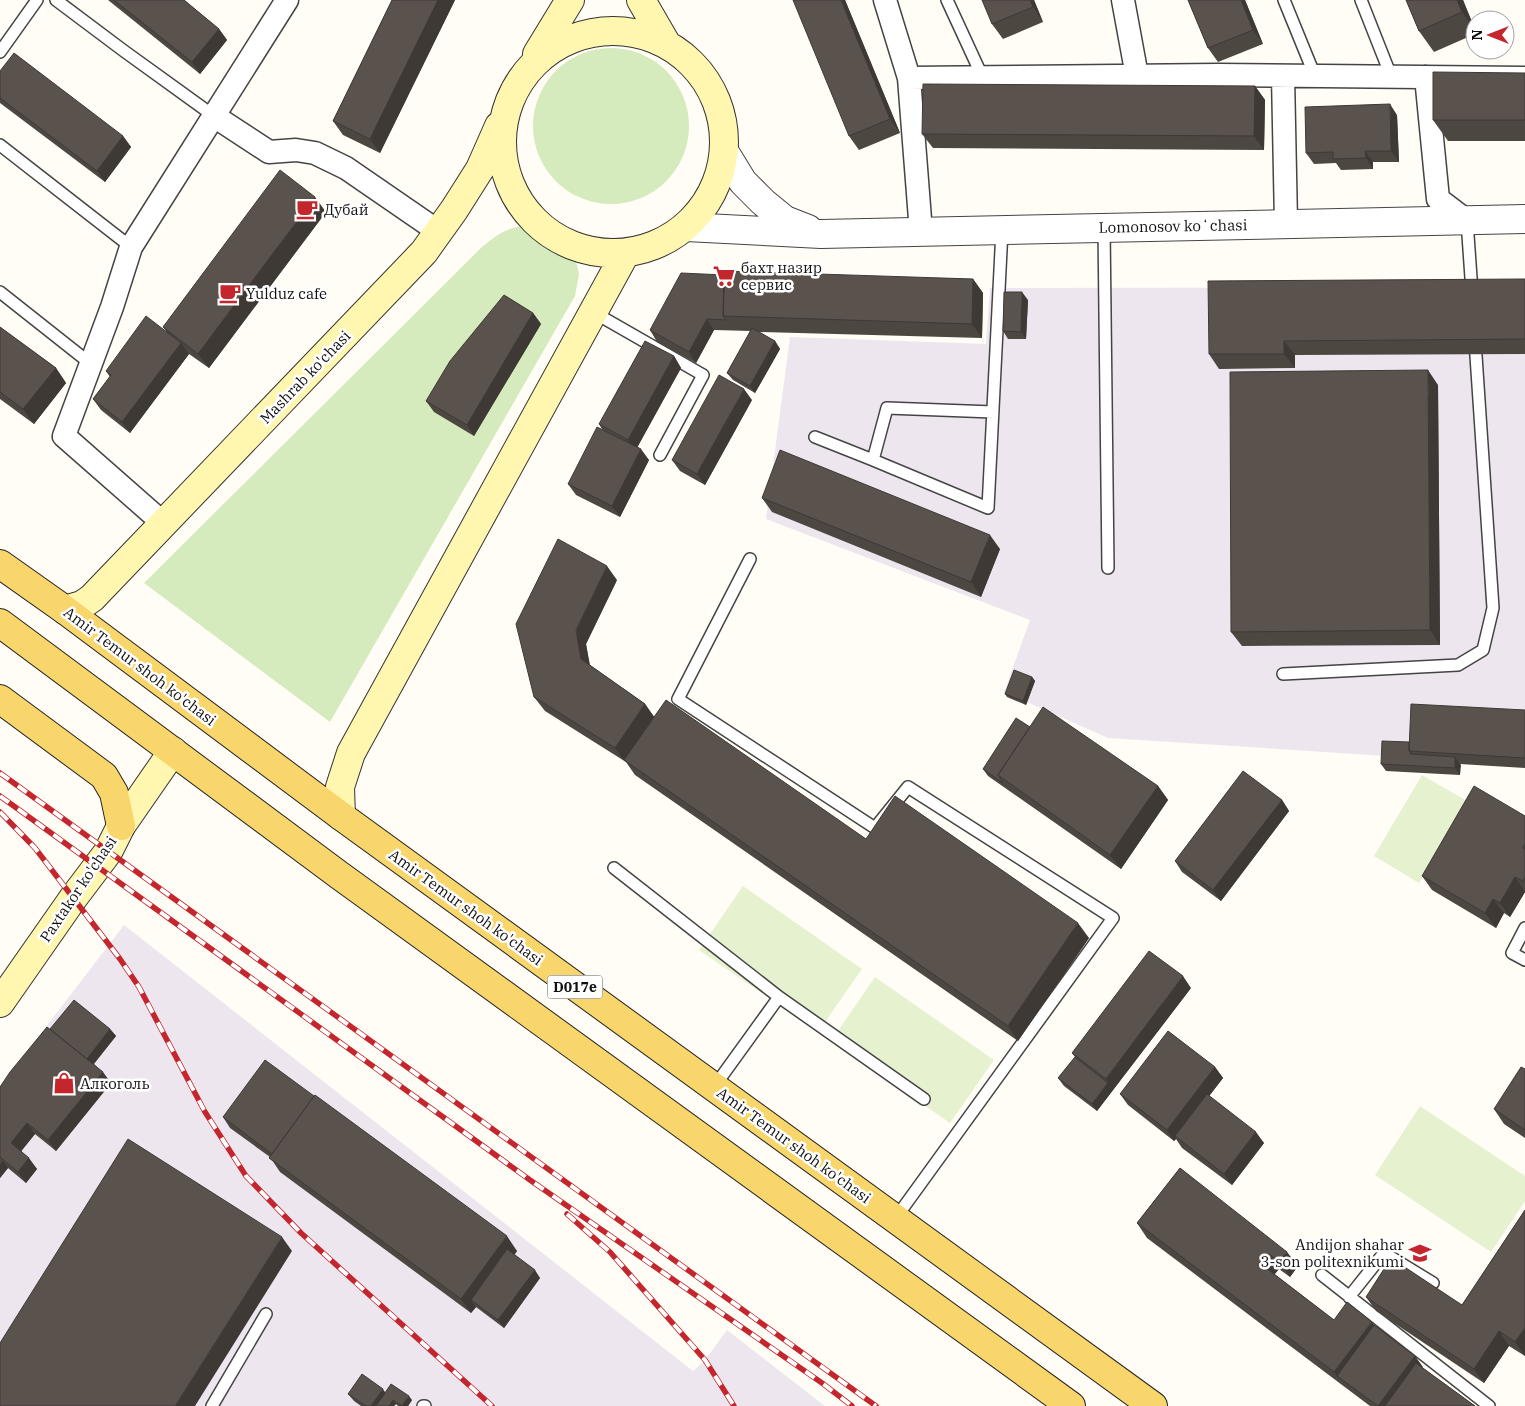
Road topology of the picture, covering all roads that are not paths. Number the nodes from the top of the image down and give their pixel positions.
1 (37, 0) edge
2 (56, 0) edge
3 (287, 0) edge
4 (570, 0) edge
5 (641, 0) edge
6 (885, 0) edge
7 (948, 0) edge
8 (1122, 0) edge
9 (1284, 0) edge
10 (1361, 0) edge
11 (666, 43) junction
12 (0, 52) edge
13 (531, 65) junction
14 (1137, 76) junction
15 (1283, 76) junction
16 (1315, 76) junction
17 (1391, 76) junction
18 (1426, 77) junction
19 (909, 78) junction
20 (983, 78) junction
21 (1525, 78) edge
22 (505, 110) junction
23 (214, 116) junction
24 (0, 145) edge
25 (724, 151) junction
26 (1525, 219) edge
27 (1467, 221) junction
28 (1286, 224) junction
29 (686, 227) junction
30 (1104, 228) junction
31 (1002, 230) junction
32 (439, 232) junction
33 (920, 232) junction
34 (821, 234) junction
35 (131, 247) junction
36 (625, 254) junction
37 (0, 292) edge
38 (1472, 300) edge
39 (593, 312) junction
40 (1474, 330) edge
41 (91, 364) junction
42 (993, 412) junction
43 (815, 437) dead end
44 (660, 455) dead end
45 (873, 460) junction
46 (163, 523) junction
47 (750, 560) dead end
48 (0, 564) edge
49 (1108, 568) dead end
50 (65, 610) junction
51 (0, 623) edge
52 (1283, 674) dead end
53 (0, 699) edge
54 (0, 720) edge
55 (173, 751) junction
56 (341, 816) junction
57 (121, 826) junction
58 (614, 868) dead end
59 (1525, 928) edge
60 (1525, 960) edge
61 (779, 997) junction
62 (0, 1003) edge
63 (714, 1087) junction
64 (924, 1099) dead end
65 (895, 1219) junction
66 (1322, 1275) dead end
67 (1433, 1283) edge
68 (1349, 1297) junction
69 (266, 1314) dead end
70 (212, 1406) edge
71 (1071, 1406) edge
72 (1153, 1406) edge
73 (1489, 1406) edge

1 - 12 lane
2 - 23 lane
3 - 23 street
4 - 13 main road, Mashrab ko'chasi
5 - 11 main road, Mashrab ko'chasi
6 - 19 street
7 - 20 lane
8 - 14 street
9 - 16 lane
10 - 17 lane
11 - 13 main road, Mashrab ko'chasi
11 - 25 main road, Mashrab ko'chasi
13 - 22 main road, Mashrab ko'chasi
14 - 15 street
14 - 20 street
15 - 16 street
15 - 28 street
16 - 17 street
17 - 18 street
18 - 21 street
18 - 27 street
19 - 20 street
19 - 33 street
22 - 32 main road, Mashrab ko'chasi
22 - 36 main road, Mashrab ko'chasi
23 - 32 street
23 - 35 street
24 - 35 lane
25 - 29 main road, Mashrab ko'chasi
25 - 34 street
26 - 27 street, Lomonosov koʻchasi
27 - 28 street, Lomonosov koʻchasi
27 - 38 lane
28 - 30 street, Lomonosov koʻchasi
29 - 34 street, Lomonosov koʻchasi
29 - 36 main road, Mashrab ko'chasi
30 - 31 street, Lomonosov koʻchasi
30 - 49 lane
31 - 33 street, Lomonosov koʻchasi
31 - 42 lane
32 - 46 main road, Mashrab ko'chasi
33 - 34 street, Lomonosov koʻchasi
35 - 41 street
36 - 39 main road
37 - 41 lane
39 - 44 lane
39 - 56 main road
40 - 52 lane
41 - 46 street
42 - 45 lane
42 - 45 lane
43 - 45 lane
46 - 50 main road, Mashrab ko'chasi
47 - 65 lane
48 - 50 main road, Amir Temur shoh ko'chasi / D017e
50 - 56 main road, Amir Temur shoh ko'chasi / D017e
51 - 55 main road, D017e
53 - 57 main road
54 - 57 main road
55 - 57 main road, Paxtakor ko'chasi
55 - 71 main road, D017e
56 - 63 main road, Amir Temur shoh ko'chasi / D017e
57 - 62 main road, Paxtakor ko'chasi
58 - 61 lane
59 - 60 lane
61 - 63 lane
61 - 64 lane
63 - 65 main road, Amir Temur shoh ko'chasi / D017e
65 - 72 main road, Amir Temur shoh ko'chasi / D017e
66 - 68 lane
67 - 68 lane
68 - 73 lane
69 - 70 lane

